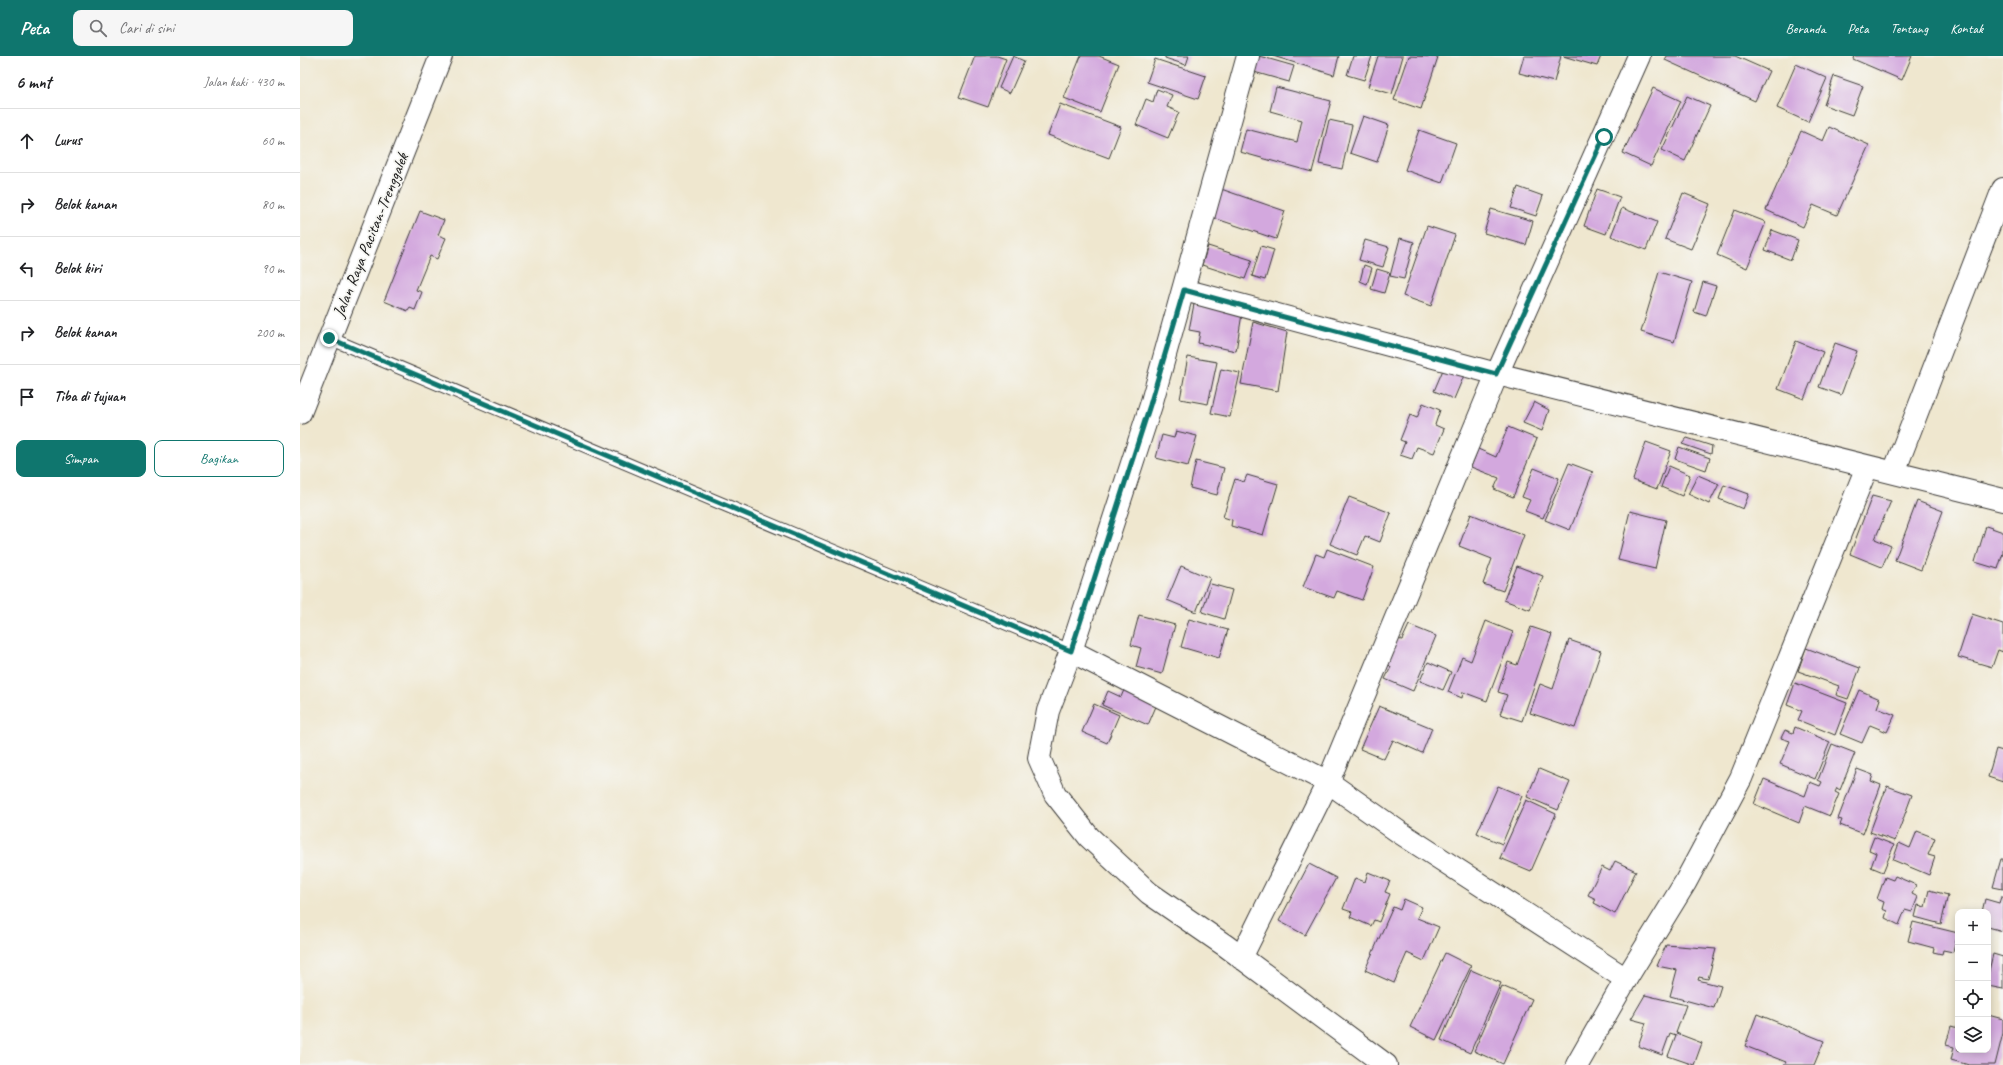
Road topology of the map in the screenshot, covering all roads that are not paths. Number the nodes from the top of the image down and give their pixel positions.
1 (441, 56) edge
2 (1248, 56) edge
3 (1639, 56) edge
4 (2003, 189) edge
5 (1184, 290) junction
6 (329, 338) junction
7 (1496, 374) junction
8 (300, 413) edge
9 (1867, 466) junction
10 (1894, 472) junction
11 (2003, 500) edge
12 (1071, 651) junction
13 (1328, 782) junction
14 (1241, 958) junction
15 (1626, 980) junction
16 (1386, 1065) edge
17 (1577, 1065) edge

1 - 6 main road, Jalan Raya Pacitan-Trenggalek
2 - 5 main road
3 - 7 main road
4 - 10 main road
5 - 7 main road
5 - 12 main road
6 - 8 main road, Jalan Raya Pacitan-Trenggalek
6 - 12 lane
7 - 9 main road
7 - 13 main road
9 - 10 main road
9 - 15 main road
10 - 11 main road
12 - 13 main road
12 - 14 main road
13 - 14 main road
13 - 15 main road
14 - 16 main road
15 - 17 main road

